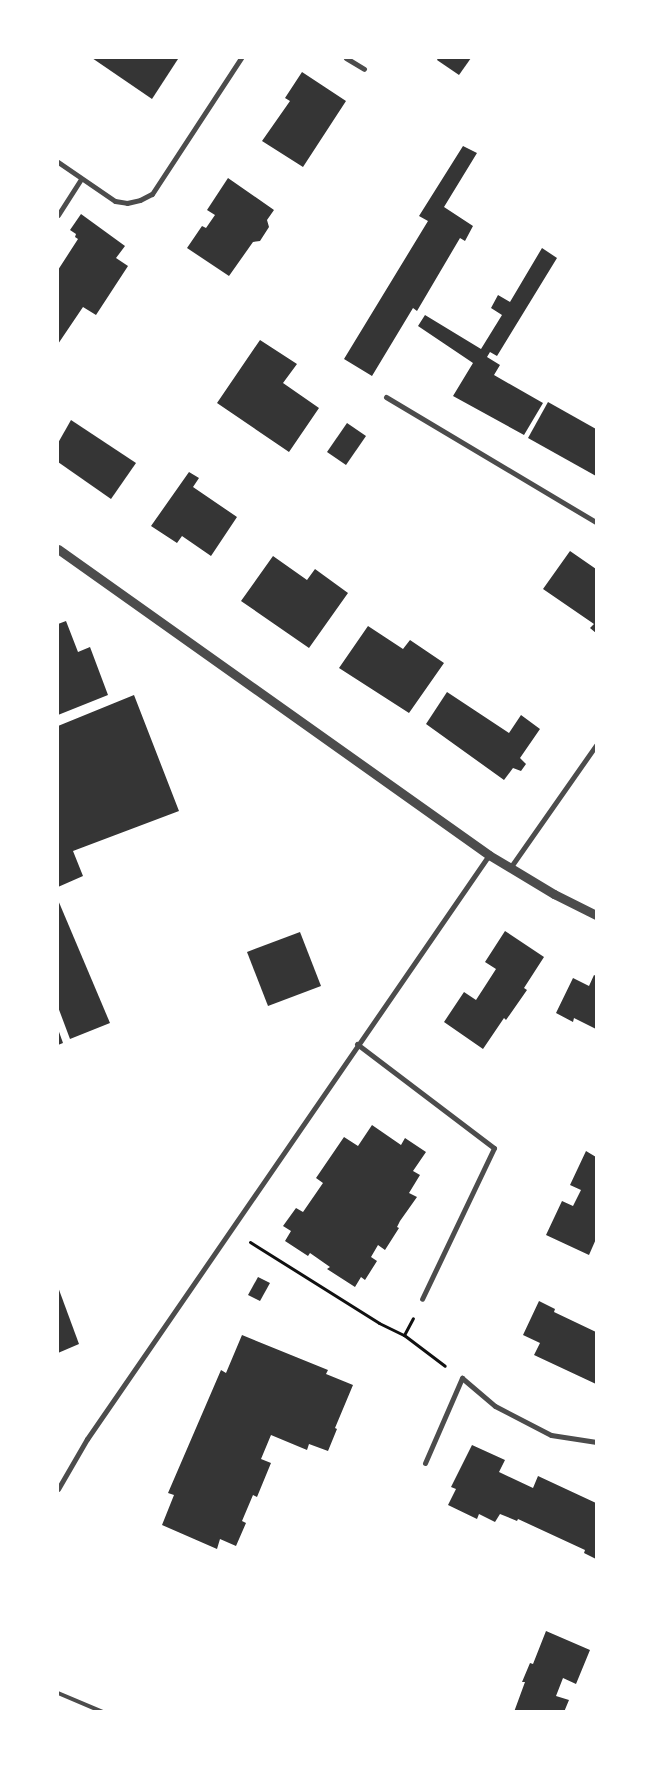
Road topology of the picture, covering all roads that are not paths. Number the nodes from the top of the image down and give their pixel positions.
1 (241, 58) edge
2 (346, 58) edge
3 (364, 69) dead end
4 (58, 162) edge
5 (82, 179) junction
6 (58, 216) edge
7 (386, 397) dead end
8 (596, 522) edge
9 (58, 549) edge
10 (596, 745) edge
11 (489, 855) junction
12 (510, 868) junction
13 (596, 915) edge
14 (358, 1044) junction
15 (422, 1299) dead end
16 (596, 1442) edge
17 (425, 1463) dead end
18 (58, 1489) edge
19 (58, 1693) edge
20 (102, 1712) edge

1 - 5 street
2 - 3 street
4 - 5 street
5 - 6 street
7 - 8 street
9 - 11 street
10 - 12 street
11 - 12 street
11 - 14 street
12 - 13 street
14 - 15 street
14 - 18 street
16 - 17 street
19 - 20 lane

